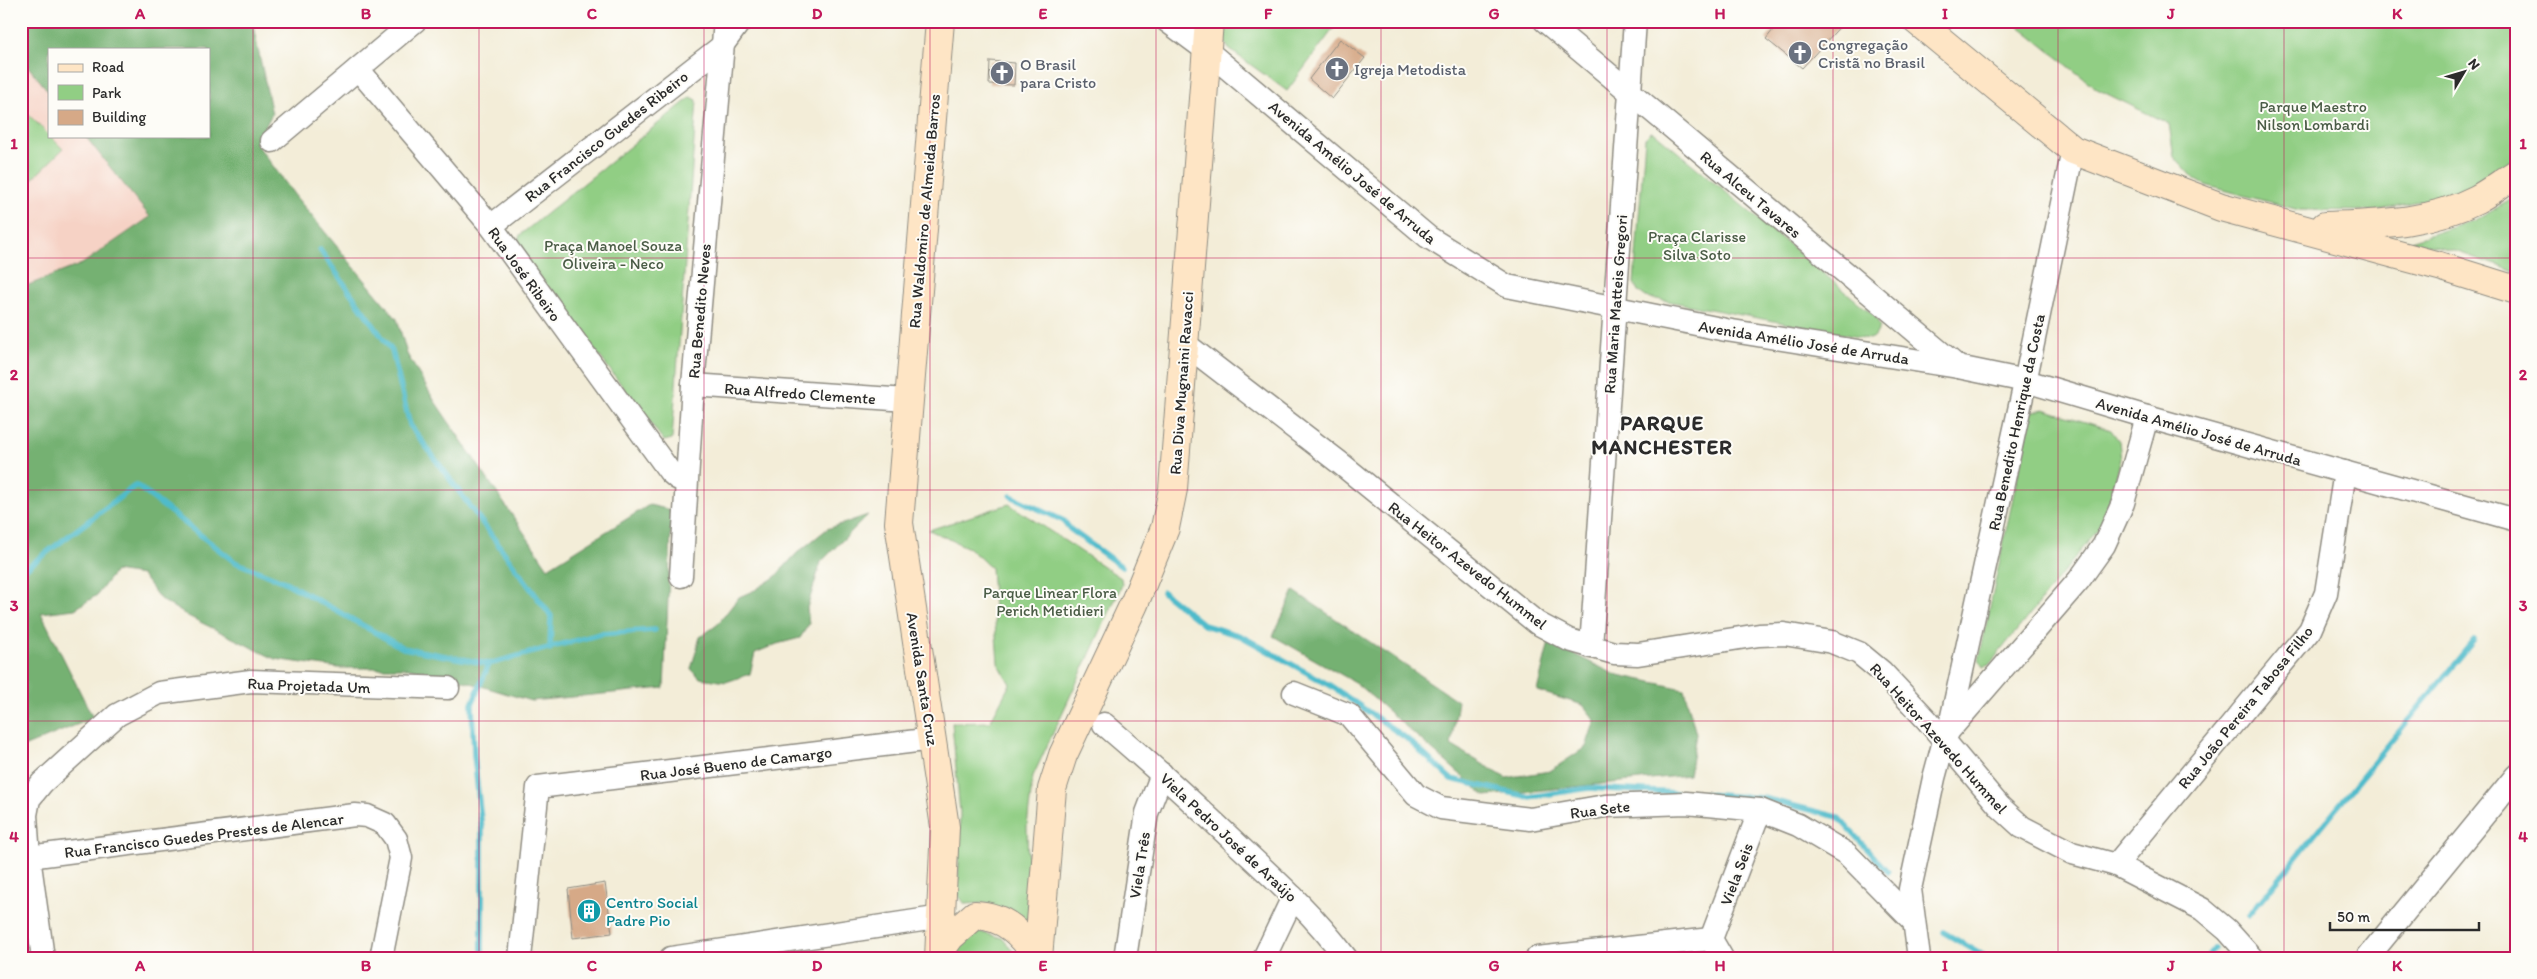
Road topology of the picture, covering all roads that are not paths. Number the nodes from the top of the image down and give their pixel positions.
1 (415, 21) edge
2 (724, 21) edge
3 (740, 21) edge
4 (940, 21) edge
5 (1167, 21) edge
6 (1209, 21) edge
7 (1545, 21) edge
8 (1635, 21) edge
9 (1917, 21) edge
10 (721, 47) junction
11 (1206, 50) junction
12 (358, 69) junction
13 (1629, 92) junction
14 (272, 141) dead end
15 (2073, 150) junction
16 (2516, 174) edge
17 (491, 226) junction
18 (2299, 227) junction
19 (2516, 290) edge
20 (1615, 308) junction
21 (1184, 342) junction
22 (1958, 367) junction
23 (2026, 381) junction
24 (693, 384) junction
25 (908, 400) junction
26 (2147, 417) junction
27 (2345, 472) junction
28 (686, 482) junction
29 (2516, 520) edge
30 (680, 576) dead end
31 (1591, 647) junction
32 (1988, 685) junction
33 (448, 688) dead end
34 (1294, 693) dead end
35 (1957, 693) junction
36 (1927, 720) junction
37 (1104, 724) dead end
38 (1947, 735) junction
39 (933, 739) junction
40 (1969, 770) junction
41 (1162, 774) junction
42 (2516, 776) edge
43 (1934, 778) junction
44 (1760, 810) junction
45 (25, 858) edge
46 (2116, 865) junction
47 (1293, 896) junction
48 (975, 915) junction
49 (942, 917) junction
50 (1913, 921) junction
51 (1716, 949) edge
52 (940, 954) edge
53 (43, 958) edge
54 (381, 958) edge
55 (520, 958) edge
56 (671, 958) edge
57 (1038, 958) edge
58 (1125, 958) edge
59 (1264, 958) edge
60 (1346, 958) edge
61 (1538, 958) edge
62 (1919, 958) edge
63 (2252, 958) edge
64 (2367, 958) edge

1 - 12 street
2 - 10 street, Rua Benedito Neves
3 - 10 street
4 - 25 main road, Rua Waldomiro de Almeida Barros
5 - 11 street, Avenida Amélio José de Arruda
6 - 11 main road, Rua Diva Mugnaini Ravacci
7 - 13 street, Rua Alceu Tavares
8 - 13 street, Rua Maria Matteis Gregori
9 - 15 main road
10 - 17 street, Rua Francisco Guedes Ribeiro
10 - 24 street, Rua Benedito Neves
11 - 20 street, Avenida Amélio José de Arruda
11 - 21 main road, Rua Diva Mugnaini Ravacci
12 - 14 street
12 - 17 street, Rua José Ribeiro
13 - 20 street, Rua Maria Matteis Gregori
13 - 22 street, Rua Alceu Tavares
15 - 18 main road
15 - 23 street, Rua Benedito Henrique da Costa
16 - 18 main road
17 - 28 street, Rua José Ribeiro
18 - 19 main road
20 - 22 street, Avenida Amélio José de Arruda
20 - 31 street, Rua Maria Matteis Gregori
21 - 31 street, Rua Heitor Azevedo Hummel
21 - 57 main road, Rua Diva Mugnaini Ravacci
22 - 23 street, Avenida Amélio José de Arruda
23 - 26 street, Avenida Amélio José de Arruda
23 - 35 street, Rua Benedito Henrique da Costa
24 - 25 street, Rua Alfredo Clemente
24 - 28 street, Rua Benedito Neves
25 - 39 main road, Avenida Santa Cruz
26 - 27 street, Avenida Amélio José de Arruda
26 - 32 street
27 - 29 street, Avenida Amélio José de Arruda
27 - 46 street, Rua João Pereira Tabosa Filho
28 - 30 street, Rua Benedito Neves
31 - 36 street, Rua Heitor Azevedo Hummel
32 - 35 street
32 - 38 street
33 - 45 street, Rua Projetada Um
34 - 44 street, Rua Sete
35 - 36 street
35 - 38 street, Rua Benedito Henrique da Costa
36 - 38 street, Rua Heitor Azevedo Hummel
37 - 41 street, Viela Pedro José de Araújo
38 - 40 street, Rua Heitor Azevedo Hummel
38 - 43 street, Rua Benedito Henrique da Costa
39 - 49 main road, Avenida Santa Cruz
39 - 55 street, Rua José Bueno de Camargo
40 - 43 street
40 - 46 street, Rua Heitor Azevedo Hummel
41 - 47 street, Viela Pedro José de Araújo
41 - 58 street, Viela Três
42 - 64 street
43 - 50 street, Rua Benedito Henrique da Costa
44 - 50 street, Rua Sete
44 - 51 street, Viela Seis
45 - 53 street, Rua Projetada Um
45 - 54 street, Rua Francisco Guedes Prestes de Alencar
46 - 63 street, Rua Heitor Azevedo Hummel
47 - 59 street
47 - 60 street, Viela Pedro José de Araújo
48 - 49 main road
48 - 52 main road
48 - 57 main road
49 - 52 main road, Avenida Santa Cruz
49 - 56 street
50 - 62 street, Rua Benedito Henrique da Costa
51 - 61 street

